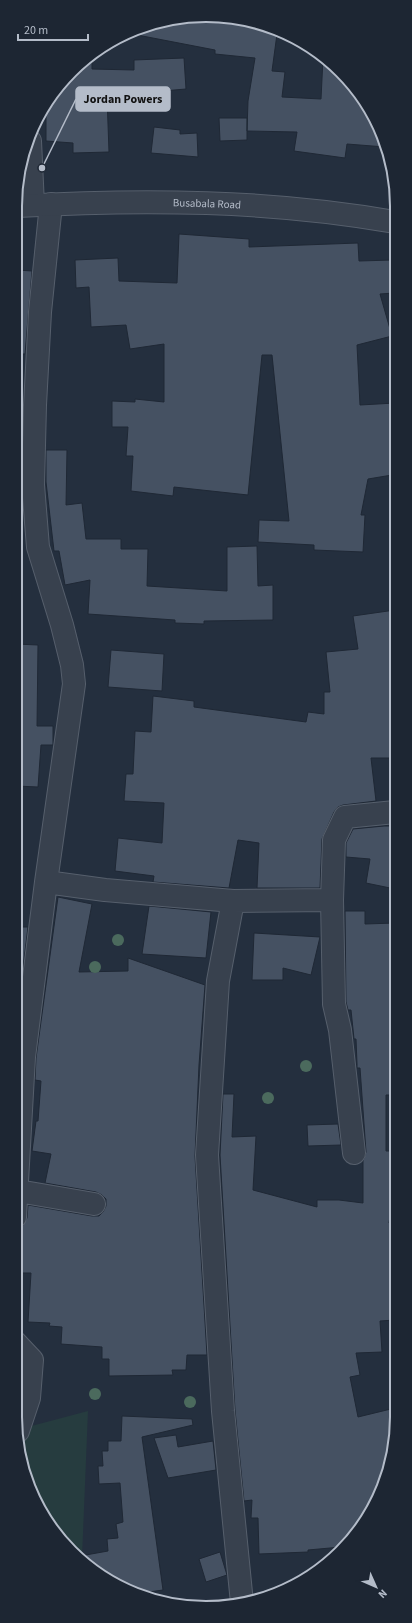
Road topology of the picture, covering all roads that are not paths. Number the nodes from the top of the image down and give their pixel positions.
1 (30, 151) edge
2 (33, 205) edge
3 (390, 221) edge
4 (390, 812) edge
5 (46, 882) junction
6 (332, 900) junction
7 (233, 901) junction
8 (22, 1044) edge
9 (354, 1153) dead end
10 (22, 1192) edge
11 (94, 1204) dead end
12 (22, 1349) edge
13 (22, 1418) edge
14 (242, 1597) edge

1 - 2 street
2 - 3 street, Busabala Road
2 - 5 street
4 - 6 street
5 - 7 street
5 - 8 street
6 - 7 street
6 - 9 street
7 - 14 street
10 - 11 street
12 - 13 street

